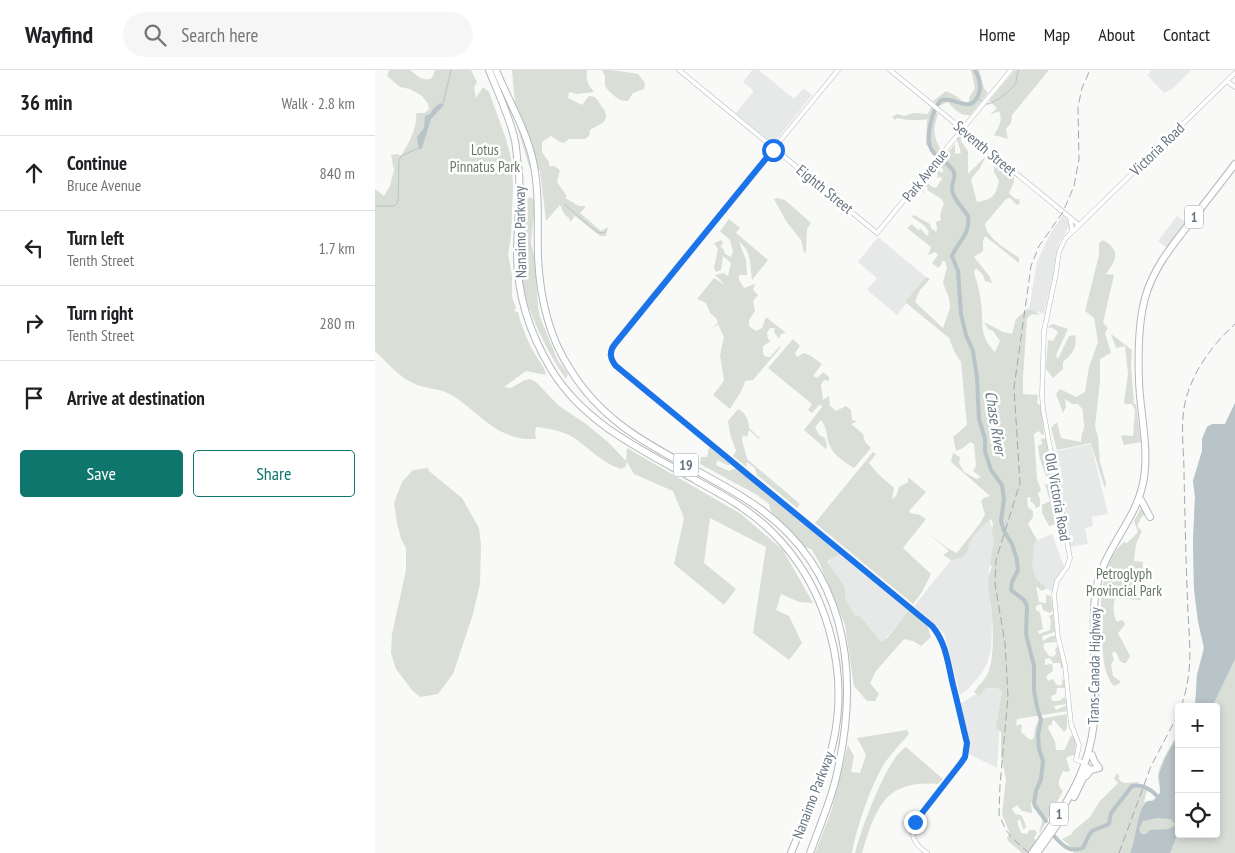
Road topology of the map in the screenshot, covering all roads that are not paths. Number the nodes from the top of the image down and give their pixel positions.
1 (489, 70) edge
2 (496, 70) edge
3 (679, 70) edge
4 (838, 70) edge
5 (890, 70) edge
6 (1011, 70) edge
7 (1235, 73) edge
8 (1227, 81) junction
9 (1235, 87) edge
10 (962, 129) junction
11 (774, 148) junction
12 (1235, 164) edge
13 (1070, 218) junction
14 (1079, 225) junction
15 (877, 233) joint
16 (1071, 233) junction
17 (1139, 384) junction
18 (1141, 500) junction
19 (1150, 517) dead end
20 (1092, 755) junction
21 (1084, 763) junction
22 (1083, 776) junction
23 (1062, 829) dead end
24 (1051, 833) junction
25 (791, 853) edge
26 (811, 853) edge
27 (927, 853) edge
28 (1031, 853) edge
29 (1037, 853) edge

1 - 25 highway, Nanaimo Parkway / 19
2 - 26 highway, Nanaimo Parkway / 19
3 - 11 street, Eighth Street
4 - 11 street
5 - 10 street, Seventh Street
6 - 10 street, Park Avenue
7 - 8 street, Victoria Road
8 - 9 street
8 - 14 street, Victoria Road
10 - 13 street, Seventh Street
10 - 15 street, Park Avenue
11 - 15 street, Eighth Street
11 - 27 street
12 - 17 highway, Trans-Canada Highway / 1
13 - 14 street, Seventh Street
13 - 16 street
14 - 16 street, Old Victoria Road
16 - 21 street, Old Victoria Road
17 - 18 highway, Trans-Canada Highway / 1
17 - 21 highway, Trans-Canada Highway / 1
18 - 19 highway
18 - 20 highway, Trans-Canada Highway / 1
20 - 21 highway, Trans-Canada Highway / 1
20 - 22 highway
21 - 22 highway, Trans-Canada Highway / 1
22 - 24 highway, Trans-Canada Highway / 1
22 - 28 highway, Trans-Canada Highway / 1
23 - 24 highway
24 - 29 highway, Trans-Canada Highway / 1

